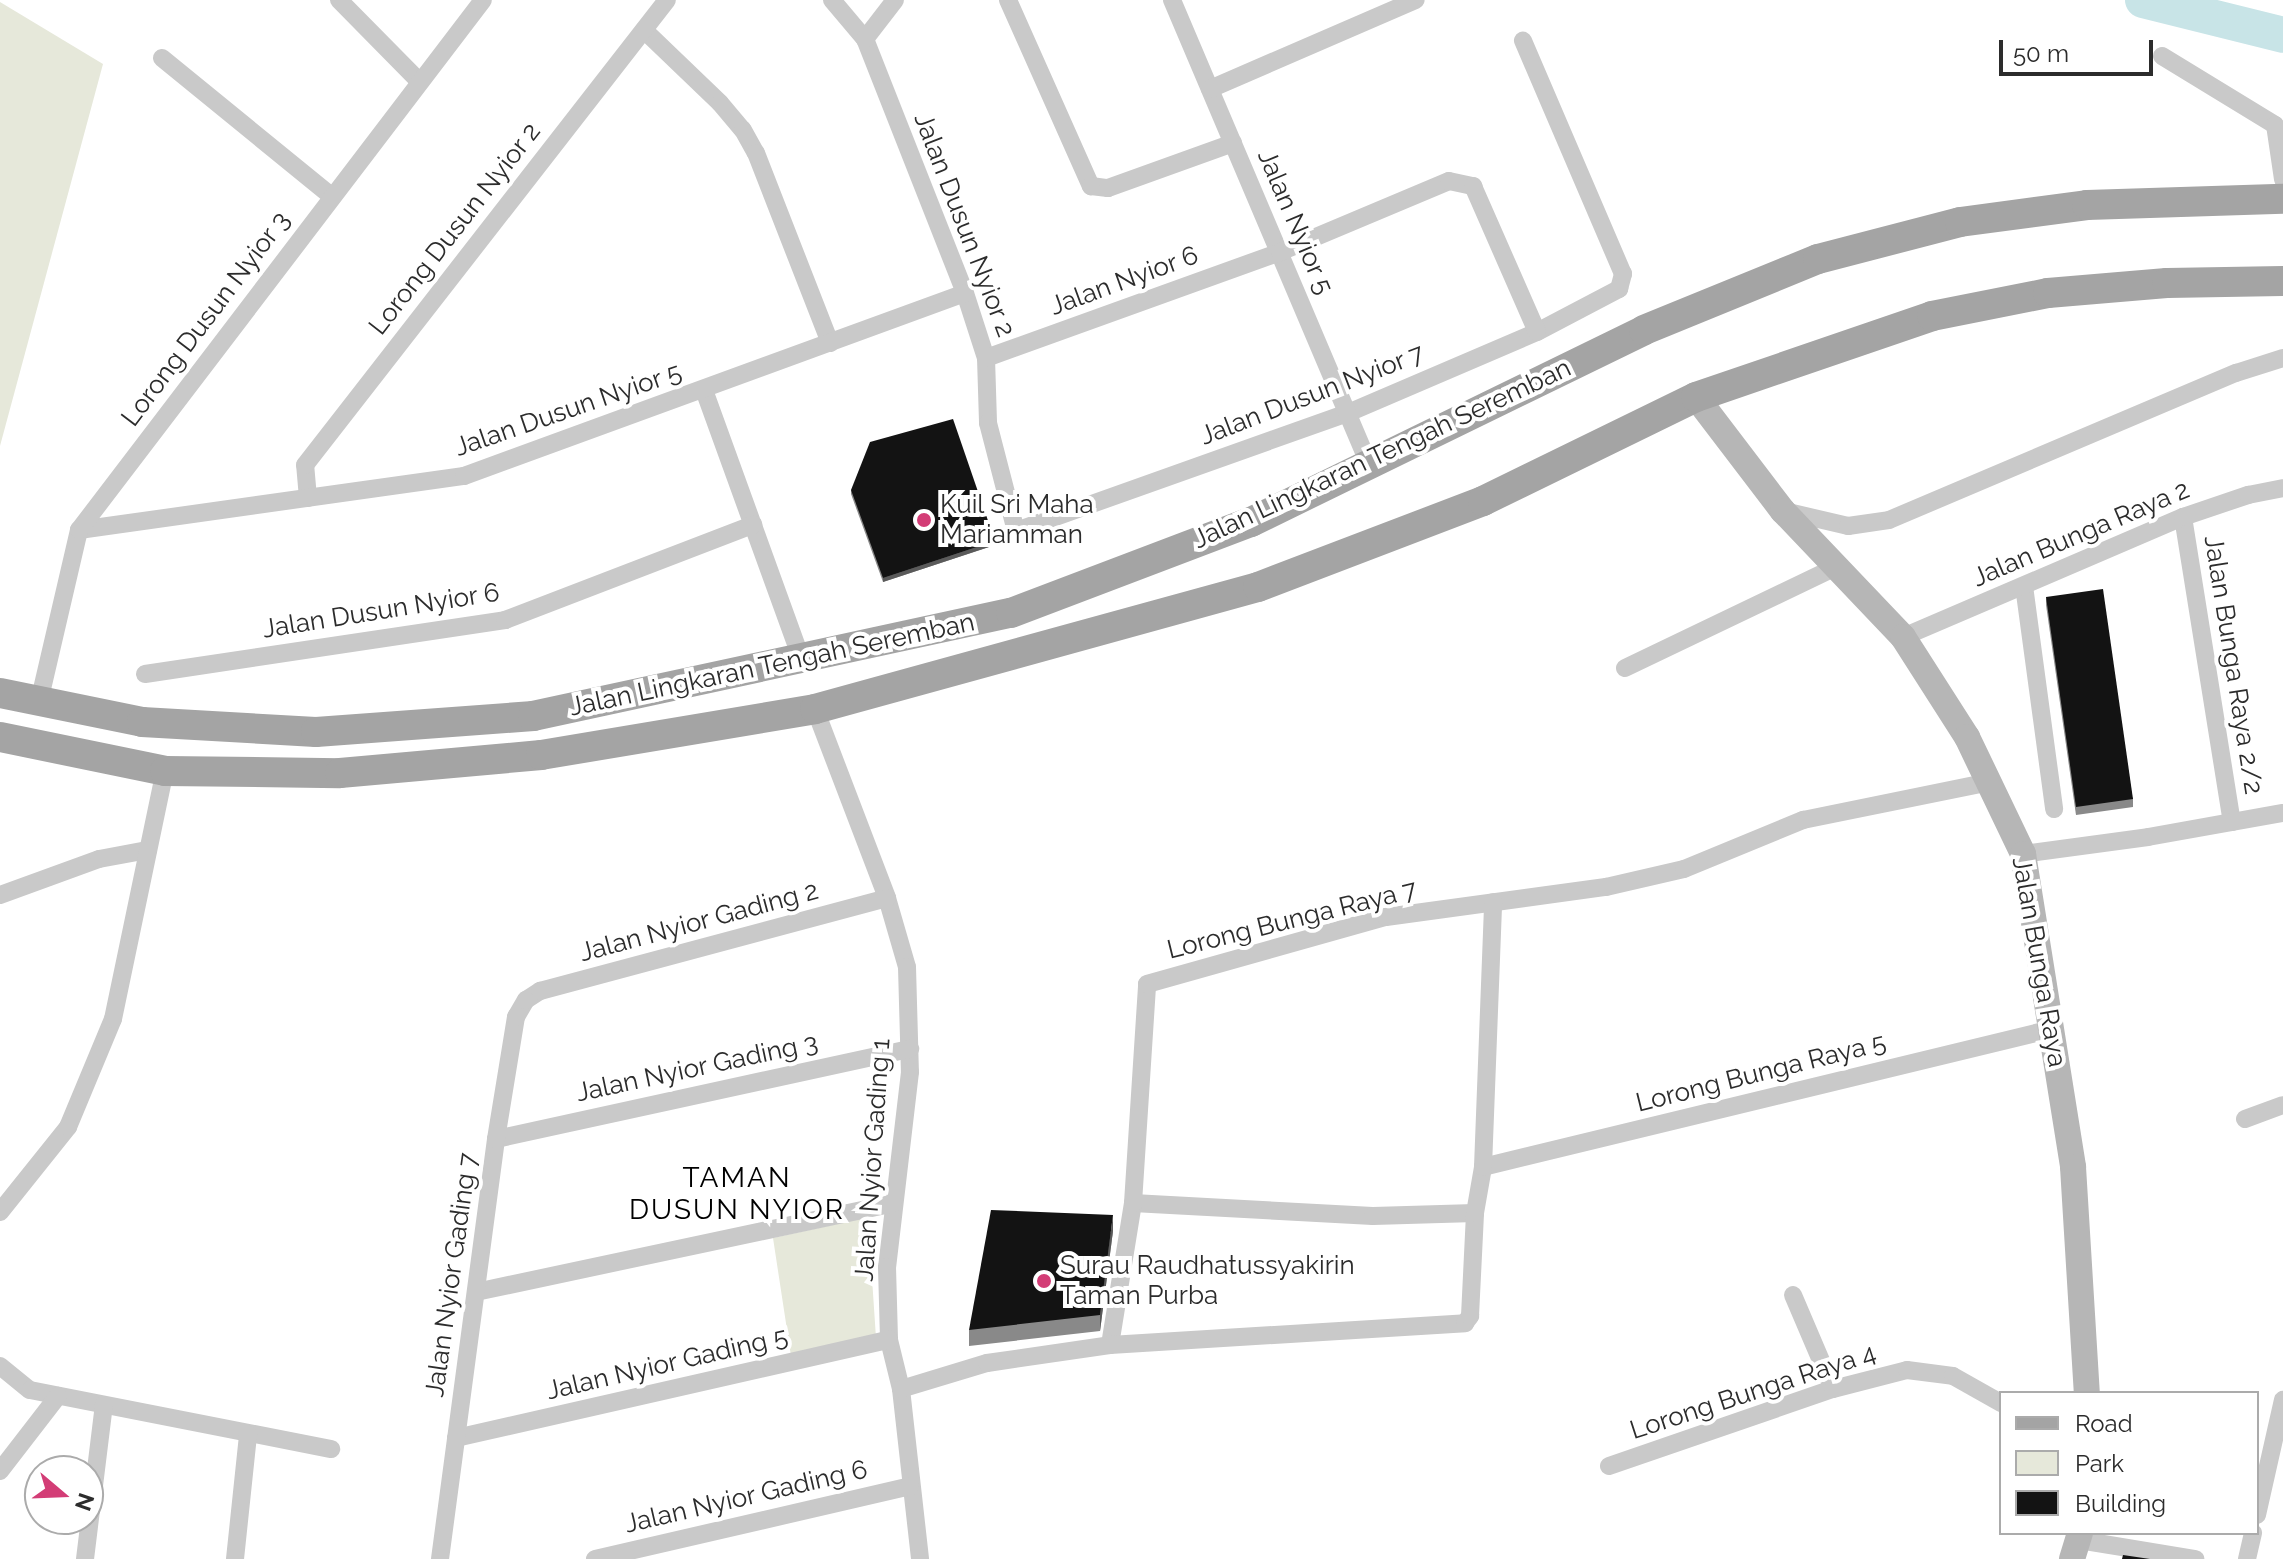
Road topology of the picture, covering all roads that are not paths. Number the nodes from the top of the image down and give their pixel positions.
1 (339, 0) edge
2 (483, 0) edge
3 (667, 0) edge
4 (832, 0) edge
5 (895, 0) edge
6 (1008, 0) edge
7 (1172, 0) edge
8 (1416, 0) edge
9 (644, 30) junction
10 (865, 39) junction
11 (1523, 41) dead end
12 (2162, 56) dead end
13 (162, 58) dead end
14 (420, 82) junction
15 (1210, 89) junction
16 (2279, 124) edge
17 (1233, 143) junction
18 (2283, 179) edge
19 (331, 196) junction
20 (2283, 199) edge
21 (1280, 252) junction
22 (2283, 281) edge
23 (965, 293) junction
24 (1537, 332) junction
25 (830, 343) junction
26 (986, 358) junction
27 (2283, 358) edge
28 (704, 390) junction
29 (1696, 397) junction
30 (1348, 413) junction
31 (1369, 464) junction
32 (2283, 488) edge
33 (308, 498) junction
34 (1783, 511) junction
35 (2183, 517) junction
36 (753, 525) junction
37 (79, 530) junction
38 (1016, 531) joint
39 (1836, 567) junction
40 (2024, 586) junction
41 (1903, 637) junction
42 (801, 658) junction
43 (1625, 668) dead end
44 (145, 674) dead end
45 (0, 693) edge
46 (39, 702) junction
47 (815, 709) junction
48 (0, 737) edge
49 (165, 771) junction
50 (1989, 782) junction
51 (2054, 809) dead end
52 (2283, 813) edge
53 (2232, 822) junction
54 (148, 850) junction
55 (2023, 854) junction
56 (0, 895) edge
57 (887, 898) junction
58 (1493, 902) junction
59 (526, 1000) joint
60 (2052, 1029) junction
61 (910, 1049) junction
62 (2283, 1105) edge
63 (2245, 1119) dead end
64 (496, 1139) junction
65 (1483, 1167) junction
66 (893, 1203) junction
67 (1133, 1203) junction
68 (0, 1212) edge
69 (1475, 1213) junction
70 (476, 1292) junction
71 (1793, 1295) dead end
72 (889, 1340) junction
73 (1110, 1345) junction
74 (0, 1366) edge
75 (901, 1389) junction
76 (1833, 1389) junction
77 (2087, 1391) edge
78 (58, 1396) junction
79 (2283, 1400) edge
80 (1999, 1402) edge
81 (104, 1405) junction
82 (248, 1435) junction
83 (456, 1438) junction
84 (331, 1449) dead end
85 (1609, 1466) dead end
86 (0, 1471) edge
87 (910, 1486) junction
88 (2259, 1506) edge
89 (2253, 1535) edge
90 (2077, 1544) edge
91 (85, 1559) edge
92 (235, 1559) edge
93 (440, 1559) edge
94 (595, 1559) edge
95 (920, 1559) edge
96 (2195, 1559) edge
97 (2247, 1559) edge

1 - 14 street
2 - 14 street, Lorong Dusun Nyior 3
3 - 9 street, Lorong Dusun Nyior 2
4 - 10 street, Jalan Dusun Nyior 2
5 - 10 street
6 - 17 street
7 - 15 street, Jalan Nyior 5
8 - 15 street
9 - 25 street
9 - 33 street, Lorong Dusun Nyior 2
10 - 23 street, Jalan Dusun Nyior 2
11 - 24 street, Jalan Dusun Nyior 7
12 - 16 street
13 - 19 street
14 - 19 street, Lorong Dusun Nyior 3
15 - 17 street, Jalan Nyior 5
16 - 18 street
17 - 21 street, Jalan Nyior 5
19 - 37 street, Lorong Dusun Nyior 3
20 - 31 main road, Jalan Lingkaran Tengah Seremban
21 - 24 street, Jalan Nyior 6
21 - 26 street, Jalan Nyior 6
21 - 30 street, Jalan Nyior 5
22 - 29 main road, Jalan Lingkaran Tengah Seremban
23 - 25 street, Jalan Dusun Nyior 5
23 - 26 street, Jalan Dusun Nyior 2
24 - 30 street, Jalan Dusun Nyior 7
25 - 28 street, Jalan Dusun Nyior 5
26 - 38 street, Jalan Dusun Nyior 2
27 - 34 street
28 - 33 street, Jalan Dusun Nyior 5
28 - 36 street
29 - 34 street, Jalan Bunga Raya
29 - 47 main road, Jalan Lingkaran Tengah Seremban
30 - 31 street, Jalan Nyior 5
30 - 38 street, Jalan Dusun Nyior 7
31 - 42 main road, Jalan Lingkaran Tengah Seremban
32 - 35 street, Jalan Bunga Raya 2
33 - 37 street, Jalan Dusun Nyior 5
34 - 39 street, Jalan Bunga Raya
35 - 40 street, Jalan Bunga Raya 2
35 - 53 street, Jalan Bunga Raya 2/2
36 - 42 street
36 - 44 street, Jalan Dusun Nyior 6
37 - 46 street, Lorong Dusun Nyior 3
39 - 41 street, Jalan Bunga Raya
39 - 43 street
40 - 41 street, Jalan Bunga Raya 2
40 - 51 street
41 - 50 street, Jalan Bunga Raya
42 - 46 main road, Jalan Lingkaran Tengah Seremban
45 - 46 main road, Jalan Lingkaran Tengah Seremban
47 - 49 main road, Jalan Lingkaran Tengah Seremban
47 - 57 street, Jalan Nyior Gading 1
48 - 49 main road, Jalan Lingkaran Tengah Seremban
49 - 54 street
50 - 55 street, Jalan Bunga Raya
50 - 58 street, Lorong Bunga Raya 7
52 - 53 street
53 - 55 street
54 - 56 street
54 - 68 street
55 - 60 street, Jalan Bunga Raya
57 - 59 street, Jalan Nyior Gading 2
57 - 61 street, Jalan Nyior Gading 1
58 - 65 street
58 - 67 street, Lorong Bunga Raya 7
59 - 64 street, Jalan Nyior Gading 7
60 - 65 street, Lorong Bunga Raya 5
60 - 77 street, Jalan Bunga Raya
61 - 64 street, Jalan Nyior Gading 3
61 - 66 street, Jalan Nyior Gading 1
62 - 63 street
64 - 70 street, Jalan Nyior Gading 7
65 - 69 street
66 - 70 street
66 - 72 street, Jalan Nyior Gading 1
67 - 69 street
67 - 73 street, Lorong Bunga Raya 7
69 - 73 street
70 - 83 street, Jalan Nyior Gading 7
71 - 76 street
72 - 75 street, Jalan Nyior Gading 1
72 - 83 street, Jalan Nyior Gading 5
73 - 75 street
74 - 78 street
75 - 87 street, Jalan Nyior Gading 1
76 - 80 street, Lorong Bunga Raya 4
76 - 85 street, Lorong Bunga Raya 4
78 - 81 street
78 - 86 street
79 - 88 street
81 - 82 street
81 - 91 street
82 - 84 street
82 - 92 street
83 - 93 street, Jalan Nyior Gading 7
87 - 94 street, Jalan Nyior Gading 6
87 - 95 street, Jalan Nyior Gading 1
89 - 97 street
90 - 96 street

